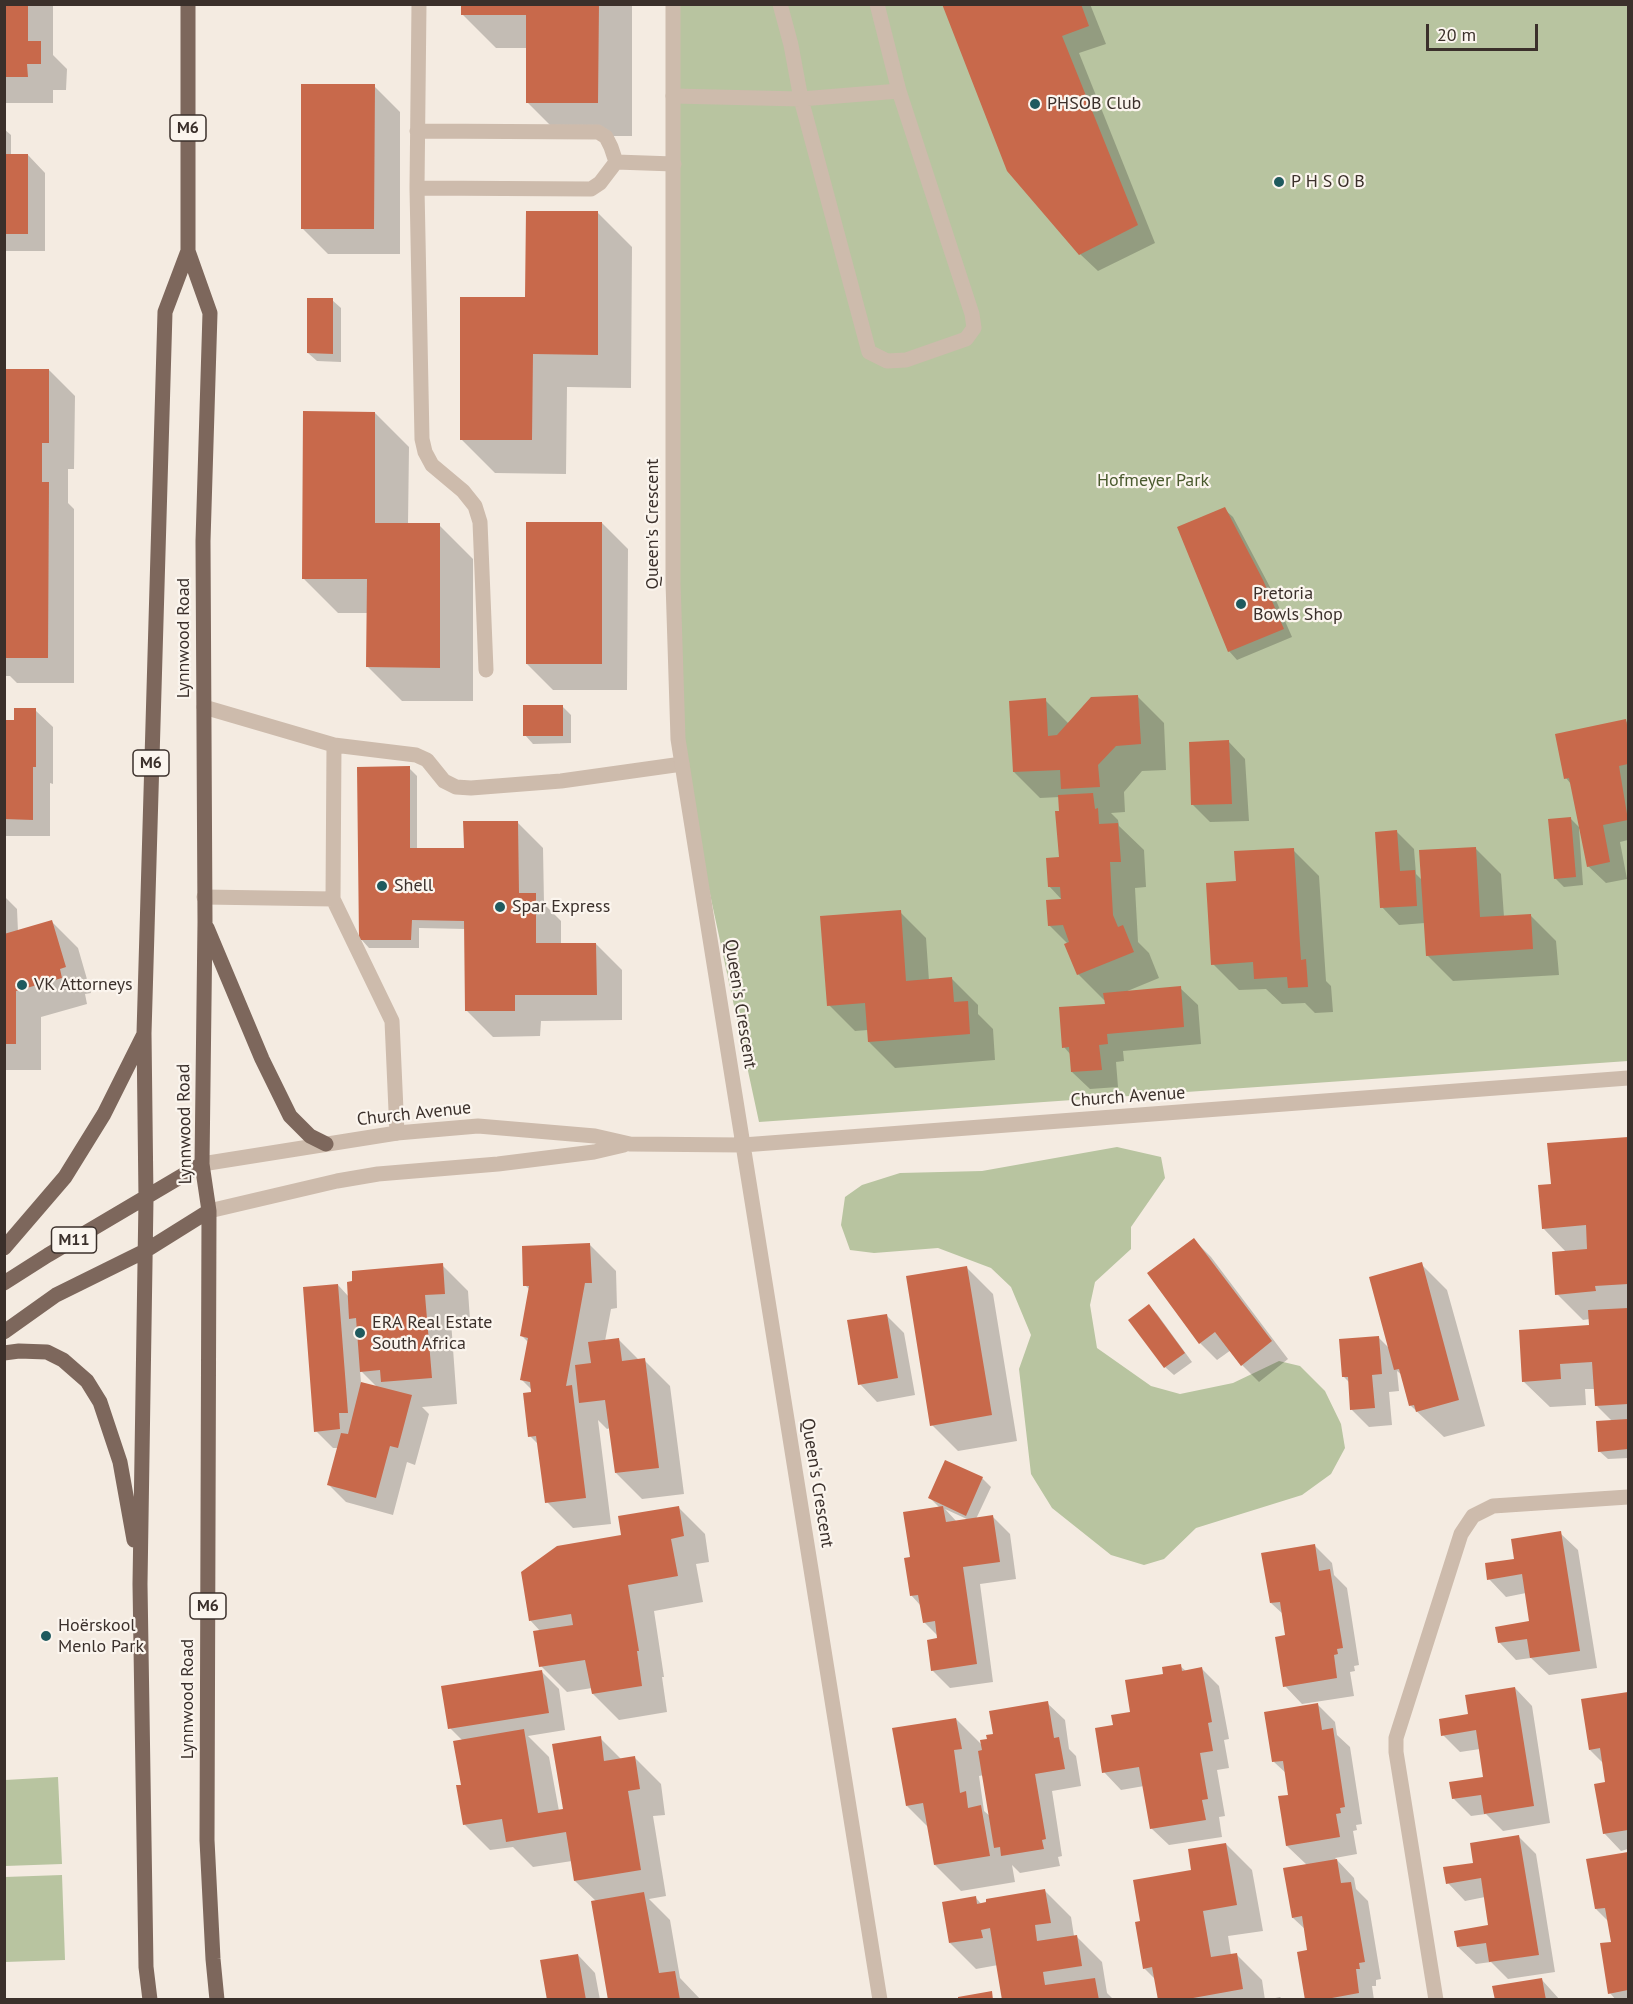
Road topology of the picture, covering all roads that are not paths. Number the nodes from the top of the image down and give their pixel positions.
1 (188, 4) edge
2 (419, 4) edge
3 (673, 4) edge
4 (780, 4) edge
5 (877, 4) edge
6 (898, 91) junction
7 (674, 96) junction
8 (801, 99) junction
9 (417, 131) junction
10 (616, 162) junction
11 (674, 164) junction
12 (417, 188) junction
13 (188, 251) junction
14 (486, 670) dead end
15 (204, 707) junction
16 (334, 745) junction
17 (682, 764) junction
18 (204, 897) junction
19 (333, 899) junction
20 (205, 922) junction
21 (144, 1033) junction
22 (1629, 1078) edge
23 (397, 1132) junction
24 (326, 1144) junction
25 (630, 1144) junction
26 (743, 1145) junction
27 (202, 1164) junction
28 (146, 1199) junction
29 (209, 1211) junction
30 (4, 1248) edge
31 (145, 1251) junction
32 (4, 1283) edge
33 (4, 1332) edge
34 (4, 1353) edge
35 (1629, 1497) edge
36 (140, 1584) junction
37 (150, 2000) edge
38 (217, 2000) edge
39 (880, 2000) edge
40 (1436, 2000) edge

1 - 13 main road, Lynnwood Road / M6
2 - 9 street
3 - 7 street, Queen's Crescent
4 - 8 street
5 - 6 street
6 - 8 street
6 - 8 street
7 - 8 street
7 - 11 street, Queen's Crescent
9 - 10 street
9 - 12 street
10 - 11 street
10 - 12 street
11 - 17 street, Queen's Crescent
12 - 14 street
13 - 15 main road, Lynnwood Road / M6
13 - 21 main road, Lynnwood Road / M6
15 - 16 street
15 - 18 main road, Lynnwood Road / M6
16 - 17 street
16 - 19 street
17 - 26 street, Queen's Crescent
18 - 19 street
18 - 20 main road, Lynnwood Road / M6
19 - 23 street
20 - 24 main road
20 - 27 main road, Lynnwood Road / M6
21 - 28 main road, Lynnwood Road / M6
21 - 30 main road
22 - 26 street, Church Avenue
23 - 24 street, Church Avenue
23 - 25 street, Church Avenue
24 - 27 street, Church Avenue
25 - 26 street, Church Avenue
25 - 29 street, Church Avenue
26 - 39 street, Queen's Crescent
27 - 28 main road, M11
27 - 29 main road, Lynnwood Road / M6
28 - 31 main road, Lynnwood Road / M6
28 - 32 main road, M11
29 - 31 main road, M11
29 - 38 main road, Lynnwood Road / M6
31 - 33 main road, M11
31 - 36 main road, Lynnwood Road / M6
34 - 36 main road
35 - 40 street
36 - 37 main road, Lynnwood Road / M6

